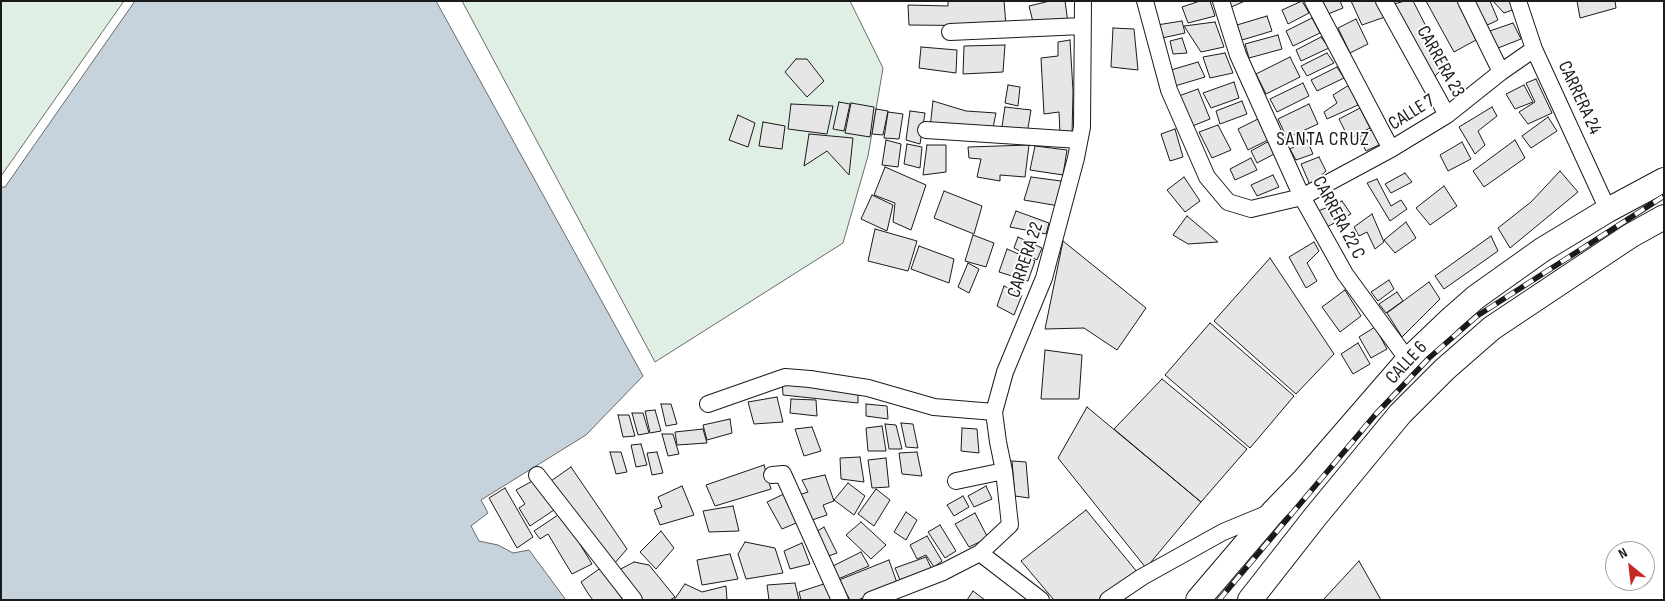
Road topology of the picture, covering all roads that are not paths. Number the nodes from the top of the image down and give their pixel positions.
1 (1083, 1) edge
2 (1145, 1) edge
3 (1221, 1) edge
4 (1313, 1) edge
5 (1384, 1) edge
6 (1466, 1) edge
7 (1518, 1) edge
8 (1082, 26) junction
9 (950, 32) dead end
10 (1534, 49) junction
11 (1501, 72) junction
12 (1447, 116) junction
13 (926, 130) dead end
14 (1079, 140) junction
15 (1391, 149) junction
16 (1664, 180) edge
17 (1302, 197) junction
18 (1608, 210) junction
19 (1664, 217) edge
20 (1408, 360) junction
21 (708, 404) dead end
22 (994, 412) junction
23 (1004, 471) junction
24 (537, 475) dead end
25 (772, 475) dead end
26 (956, 481) dead end
27 (1274, 511) junction
28 (980, 553) junction
29 (634, 600) edge
30 (840, 600) edge
31 (872, 600) edge
32 (1041, 600) edge
33 (1108, 600) edge
34 (1198, 600) edge
35 (1250, 600) edge

1 - 8 street, CARRERA 22
2 - 17 street
3 - 17 street, CARRERA 22 C
4 - 15 street
5 - 12 street, CARRERA 23
6 - 11 street
7 - 10 street, CARRERA 24
8 - 9 street
8 - 14 street, CARRERA 22
10 - 11 street, CALLE 7
10 - 18 street, CARRERA 24
11 - 12 street, CALLE 7
12 - 15 street, CALLE 7
13 - 14 street
14 - 22 street, CARRERA 22
15 - 17 street, CALLE 7
16 - 18 highway, CALLE 6
17 - 20 street, CARRERA 22 C
18 - 20 highway, CALLE 6
19 - 35 highway, CALLE 6
20 - 27 highway, CALLE 6
21 - 22 street
22 - 23 street, CARRERA 22
23 - 26 street
23 - 28 street, CARRERA 22
24 - 29 street
25 - 30 street
27 - 33 street
27 - 34 highway, CALLE 6
28 - 31 street
28 - 32 street

